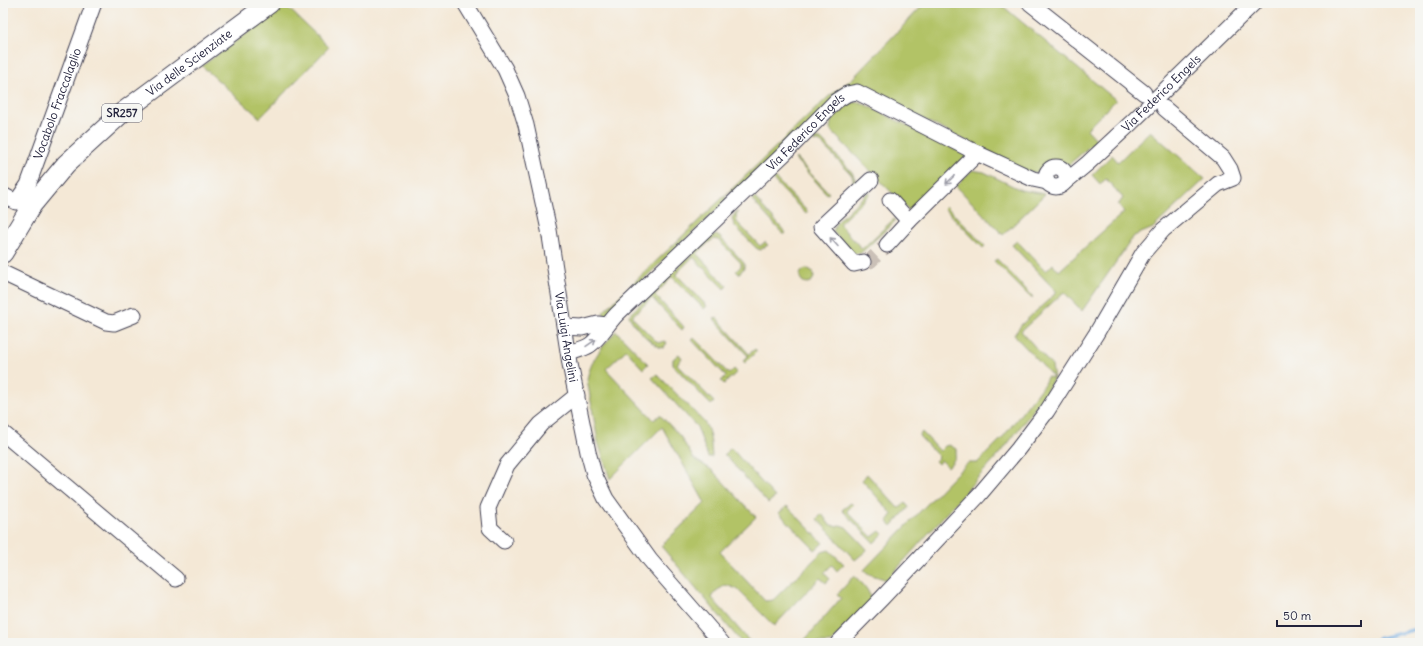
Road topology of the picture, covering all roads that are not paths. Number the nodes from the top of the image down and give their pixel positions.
1 (94, 3) edge
2 (270, 3) edge
3 (464, 3) edge
4 (1030, 3) edge
5 (1254, 3) edge
6 (1144, 93) dead end
7 (1164, 108) dead end
8 (978, 153) junction
9 (871, 180) dead end
10 (10, 198) edge
11 (890, 200) dead end
12 (909, 221) junction
13 (887, 245) tunnel mouth
14 (3, 253) edge
15 (863, 262) dead end
16 (3, 272) edge
17 (134, 315) dead end
18 (607, 324) junction
19 (565, 327) junction
20 (569, 353) junction
21 (577, 395) junction
22 (3, 433) edge
23 (504, 541) dead end
24 (176, 579) dead end
25 (722, 643) edge
26 (838, 643) edge

1 - 10 street, Vocabolo Fraccalaglio
2 - 14 main road, Via delle Scienziate / SR257
3 - 19 street, Via Luigi Angelini
4 - 6 street
5 - 8 street, Via Federico Engels
7 - 26 street
8 -> 12 street
8 - 18 street, Via Federico Engels
15 -> 9 street
11 - 12 street
12 - 13 street
16 - 17 street
18 - 19 street
20 -> 18 street, Via Federico Engels
19 - 20 street, Via Luigi Angelini
20 - 21 street, Via Luigi Angelini
21 - 23 street
21 - 25 street, Via Luigi Angelini
22 - 24 street

